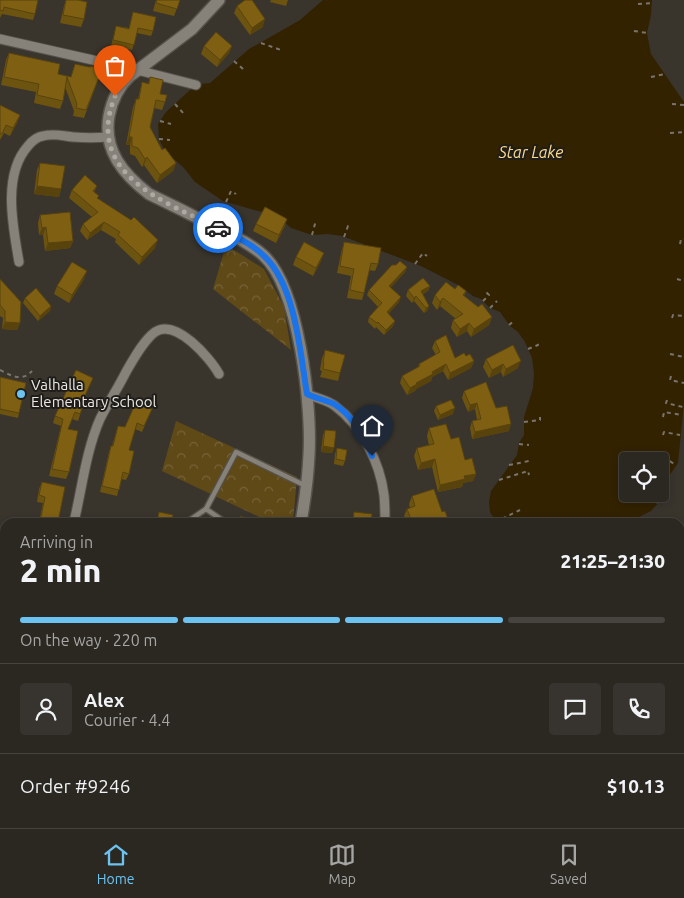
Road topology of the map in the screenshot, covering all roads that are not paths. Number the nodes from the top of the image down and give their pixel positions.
1 (220, 0) edge
2 (0, 39) edge
3 (137, 70) junction
4 (196, 86) dead end
5 (108, 137) junction
6 (19, 262) dead end
7 (219, 374) dead end
8 (307, 394) junction
9 (306, 486) junction
10 (206, 509) junction
11 (75, 518) edge
12 (193, 518) edge
13 (219, 518) edge
14 (302, 518) edge
15 (385, 518) edge

1 - 3 street
2 - 3 street
3 - 4 street
3 - 5 street
5 - 6 street
5 - 8 street
7 - 11 street
8 - 9 street
8 - 15 street
9 - 10 lane
9 - 14 street
10 - 12 lane
10 - 13 lane

